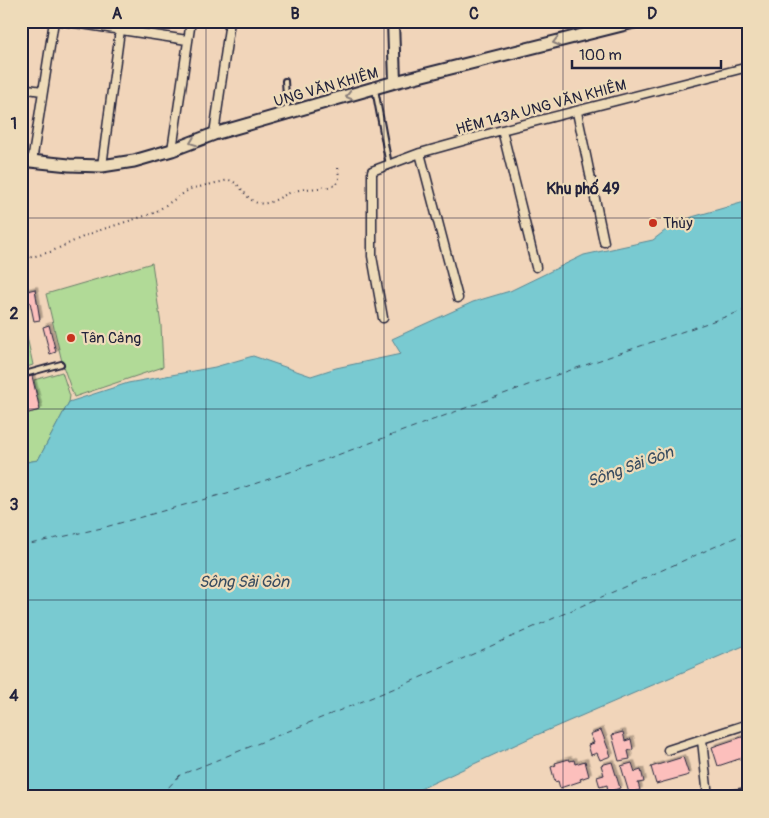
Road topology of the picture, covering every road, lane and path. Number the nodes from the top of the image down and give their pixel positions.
1 (54, 21) edge
2 (62, 21) edge
3 (191, 21) edge
4 (230, 21) edge
5 (393, 21) edge
6 (638, 21) edge
7 (120, 30) junction
8 (187, 40) junction
9 (748, 67) edge
10 (285, 81) dead end
11 (395, 82) junction
12 (21, 88) edge
13 (375, 89) junction
14 (42, 91) junction
15 (577, 112) junction
16 (287, 114) junction
17 (502, 130) junction
18 (214, 134) junction
19 (172, 150) junction
20 (420, 153) junction
21 (27, 161) edge
22 (389, 165) junction
23 (102, 166) junction
24 (338, 167) dead end
25 (604, 242) dead end
26 (21, 260) edge
27 (536, 266) dead end
28 (458, 298) dead end
29 (383, 318) dead end
30 (60, 364) dead end
31 (21, 375) edge
32 (748, 724) edge
33 (702, 740) junction
34 (668, 750) dead end
35 (748, 794) edge
36 (708, 797) edge
37 (730, 797) edge

1 - 14 street
2 - 7 street
3 - 8 street
4 - 18 street
5 - 11 street
6 -> 11 main road, UNG VĂN KHIÊM
7 - 8 street
7 - 23 street
8 - 19 street
9 - 15 street, HẺM 143A UNG VĂN KHIÊM
10 - 16 lane
11 - 13 main road, UNG VĂN KHIÊM
12 - 14 street
13 -> 16 main road, UNG VĂN KHIÊM
13 - 22 lane
14 - 21 street
15 - 17 street, HẺM 143A UNG VĂN KHIÊM
15 - 25 street
16 - 18 main road, UNG VĂN KHIÊM
17 - 20 street, HẺM 143A UNG VĂN KHIÊM
17 - 27 street
18 -> 19 main road, UNG VĂN KHIÊM
19 - 23 main road, UNG VĂN KHIÊM
20 - 22 street, HẺM 143A UNG VĂN KHIÊM
20 - 28 street
21 - 23 main road, UNG VĂN KHIÊM
22 - 29 street, HẺM 143A UNG VĂN KHIÊM
24 - 26 path
30 - 31 lane
32 - 33 street
33 - 34 street
33 - 36 street
35 - 37 main road

